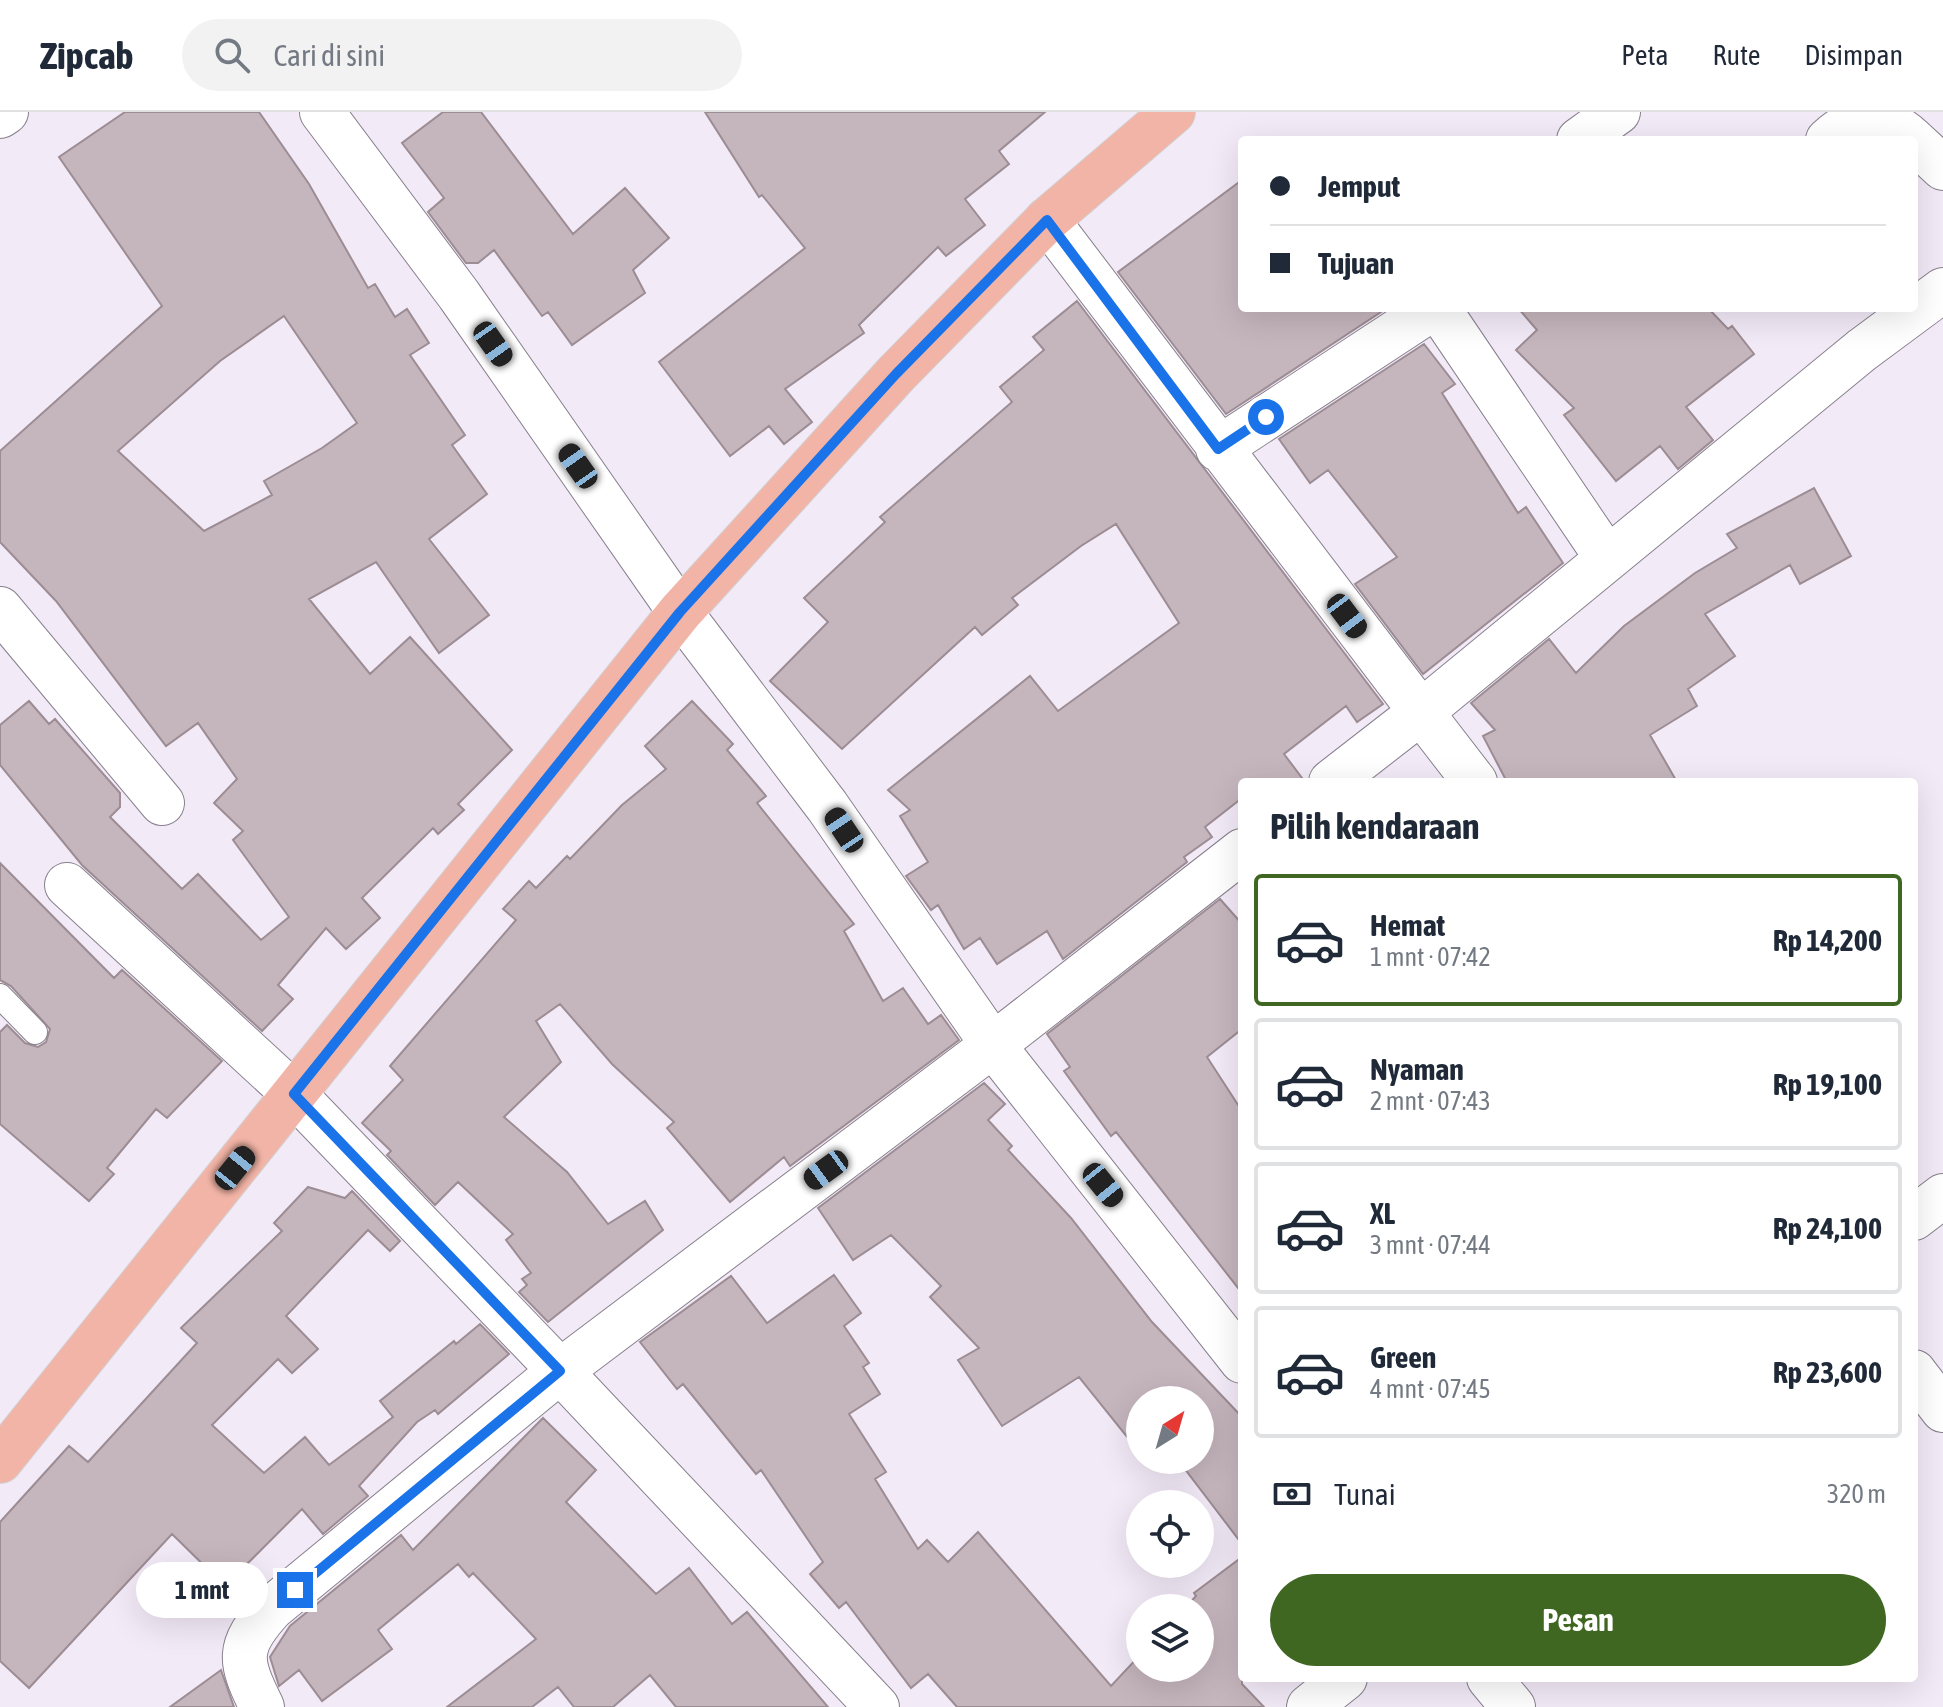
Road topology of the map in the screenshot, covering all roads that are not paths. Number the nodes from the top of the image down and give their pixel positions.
1 (6, 112) edge
2 (322, 112) edge
3 (1173, 112) edge
4 (1618, 112) edge
5 (0, 116) edge
6 (1585, 136) edge
7 (1833, 136) edge
8 (1908, 136) edge
9 (1918, 144) edge
10 (1943, 168) edge
11 (1047, 220) junction
12 (1943, 290) edge
13 (1918, 310) edge
14 (1430, 312) edge
15 (1439, 312) edge
16 (1915, 312) edge
17 (1218, 449) junction
18 (1607, 558) junction
19 (0, 609) edge
20 (680, 612) junction
21 (1421, 712) junction
22 (1336, 778) edge
23 (1472, 778) edge
24 (162, 803) dead end
25 (1238, 854) edge
26 (67, 885) dead end
27 (0, 996) edge
28 (35, 1032) dead end
29 (993, 1045) junction
30 (294, 1094) junction
31 (1943, 1196) edge
32 (1918, 1215) edge
33 (1238, 1356) edge
34 (560, 1371) junction
35 (1918, 1377) edge
36 (1943, 1410) edge
37 (0, 1461) edge
38 (1340, 1682) edge
39 (1492, 1682) edge
40 (262, 1707) edge
41 (877, 1707) edge
42 (1309, 1707) edge
43 (1513, 1707) edge

1 - 5 street
2 - 20 street
3 - 11 highway
4 - 6 street
7 - 8 street
9 - 10 street
11 - 17 street
11 - 20 highway
12 - 13 street
14 - 17 street
15 - 18 street
16 - 18 street
17 - 21 street
18 - 21 street
19 - 24 street
20 - 29 street
20 - 30 highway
21 - 22 street
21 - 23 street
25 - 29 street
26 - 30 street
27 - 28 lane
29 - 33 street
29 - 34 street
30 - 34 street
30 - 37 highway
31 - 32 street
34 - 40 street
34 - 41 street
35 - 36 street
38 - 42 street
39 - 43 street

